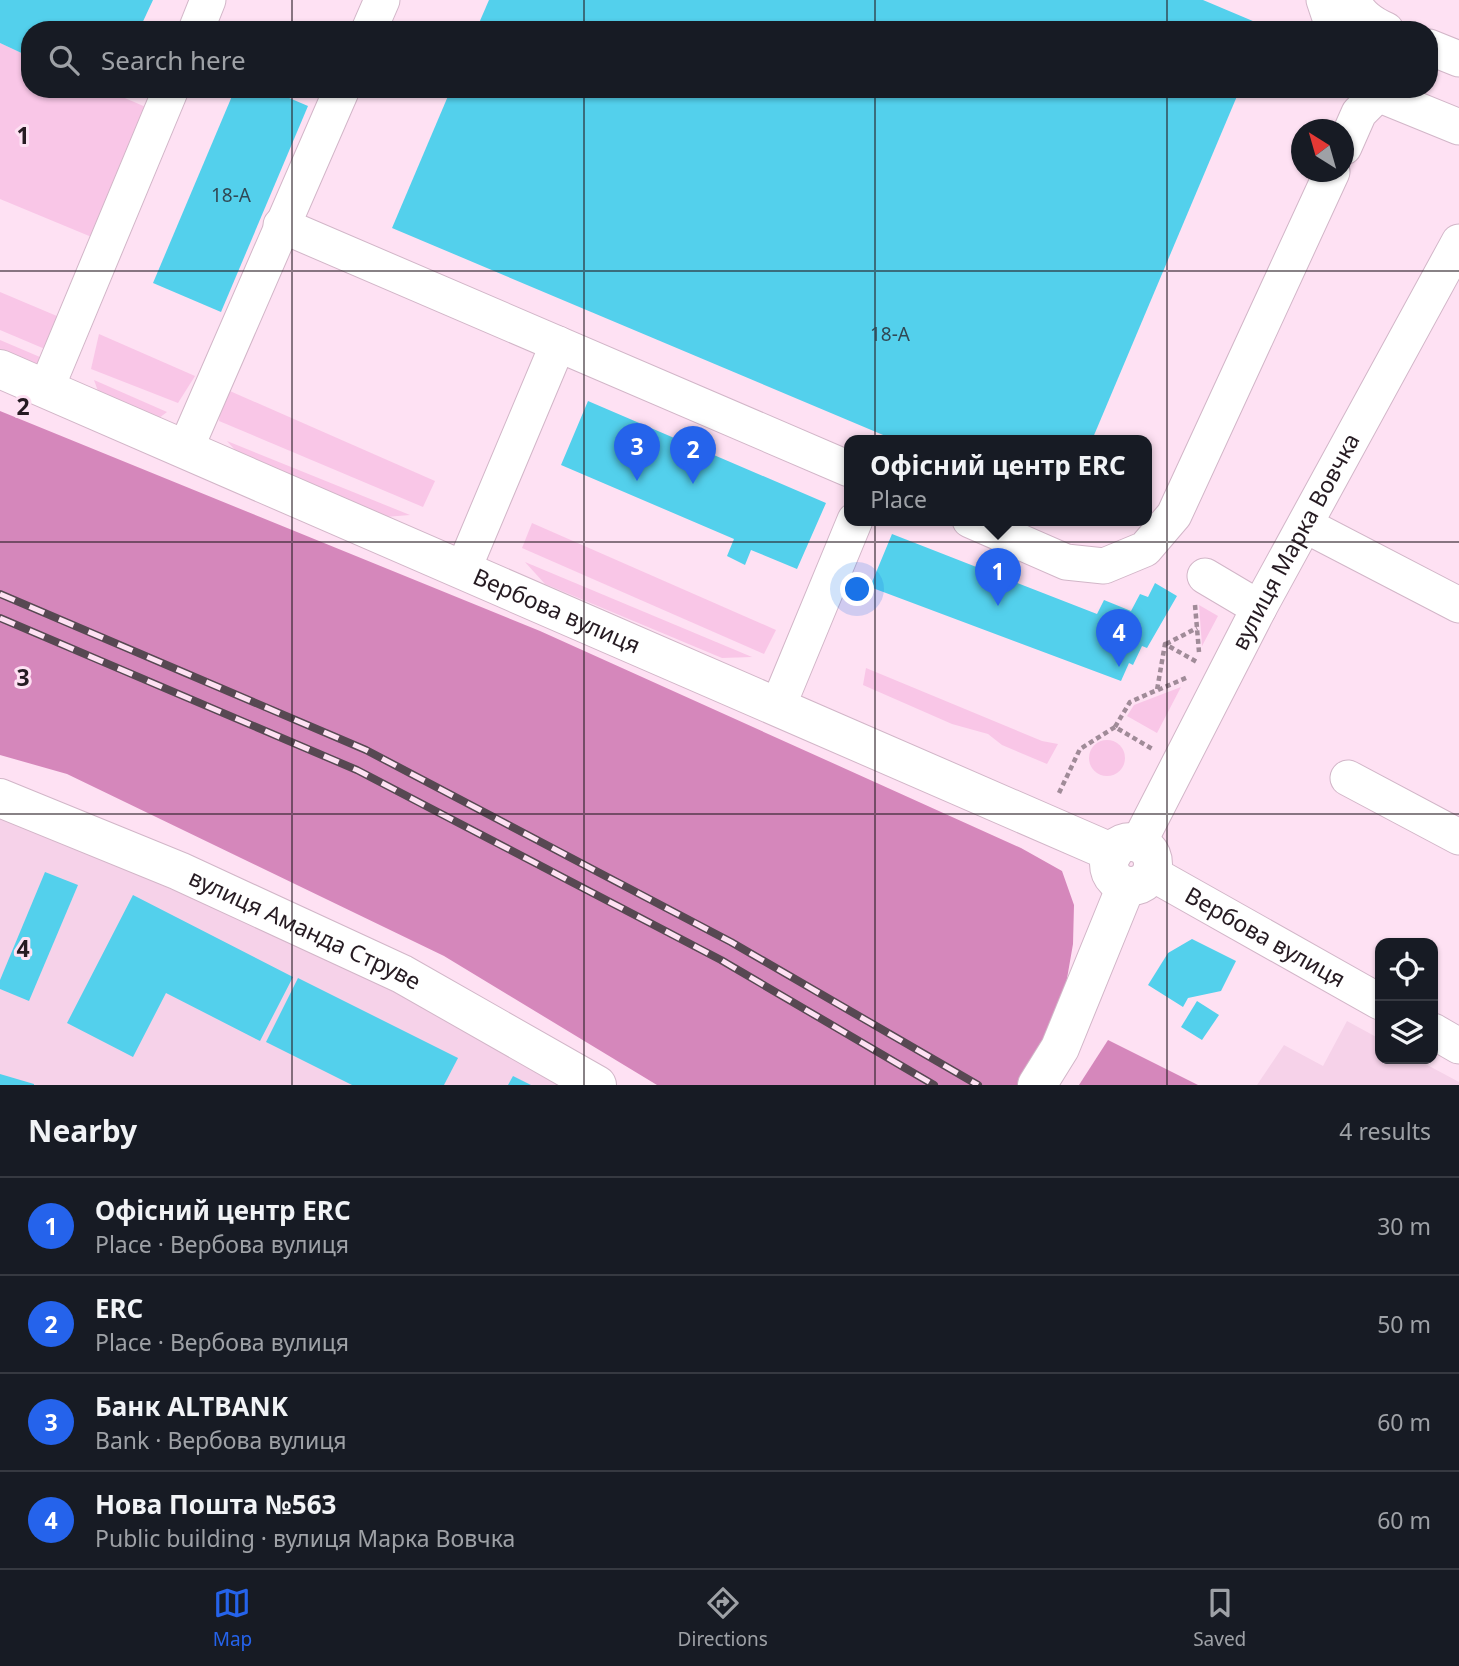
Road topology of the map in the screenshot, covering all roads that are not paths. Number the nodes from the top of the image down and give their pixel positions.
1 (208, 0) edge
2 (382, 0) edge
3 (1324, 0) edge
4 (1352, 0) edge
5 (200, 21) edge
6 (373, 21) edge
7 (1331, 21) edge
8 (1368, 21) edge
9 (1438, 51) edge
10 (1459, 59) edge
11 (167, 98) edge
12 (338, 98) edge
13 (1371, 98) edge
14 (1392, 98) edge
15 (1354, 123) edge
16 (1459, 127) edge
17 (1327, 182) edge
18 (281, 225) junction
19 (1459, 242) edge
20 (558, 344) junction
21 (0, 369) edge
22 (46, 389) junction
23 (185, 450) junction
24 (844, 467) edge
25 (1305, 525) junction
26 (853, 526) edge
27 (984, 526) edge
28 (463, 570) junction
29 (1199, 584) road end
30 (1459, 605) edge
31 (1259, 608) junction
32 (778, 706) junction
33 (1348, 778) dead end
34 (0, 798) edge
35 (1459, 837) edge
36 (1132, 864) junction
37 (1378, 1001) edge
38 (1438, 1034) edge
39 (1459, 1046) edge
40 (597, 1085) edge
41 (1037, 1085) edge

1 - 5 street
2 - 6 street
3 - 7 street
4 - 8 street
9 - 10 street
11 - 22 street
12 - 18 street
13 - 15 street
14 - 16 street
17 - 27 street
18 - 20 street
18 - 23 street
19 - 25 street, вулиця Марка Вовчка
20 - 24 street
20 - 28 street
21 - 22 main road, Вербова вулиця
22 - 23 main road, Вербова вулиця
23 - 28 main road, Вербова вулиця
25 - 30 street
25 - 31 street, вулиця Марка Вовчка
26 - 32 street
28 - 32 main road, Вербова вулиця
29 - 31 street
31 - 36 street, вулиця Марка Вовчка
32 - 36 main road, Вербова вулиця
33 - 35 street
34 - 40 main road, вулиця Аманда Струве
36 - 37 street, Вербова вулиця
36 - 41 main road
38 - 39 street

